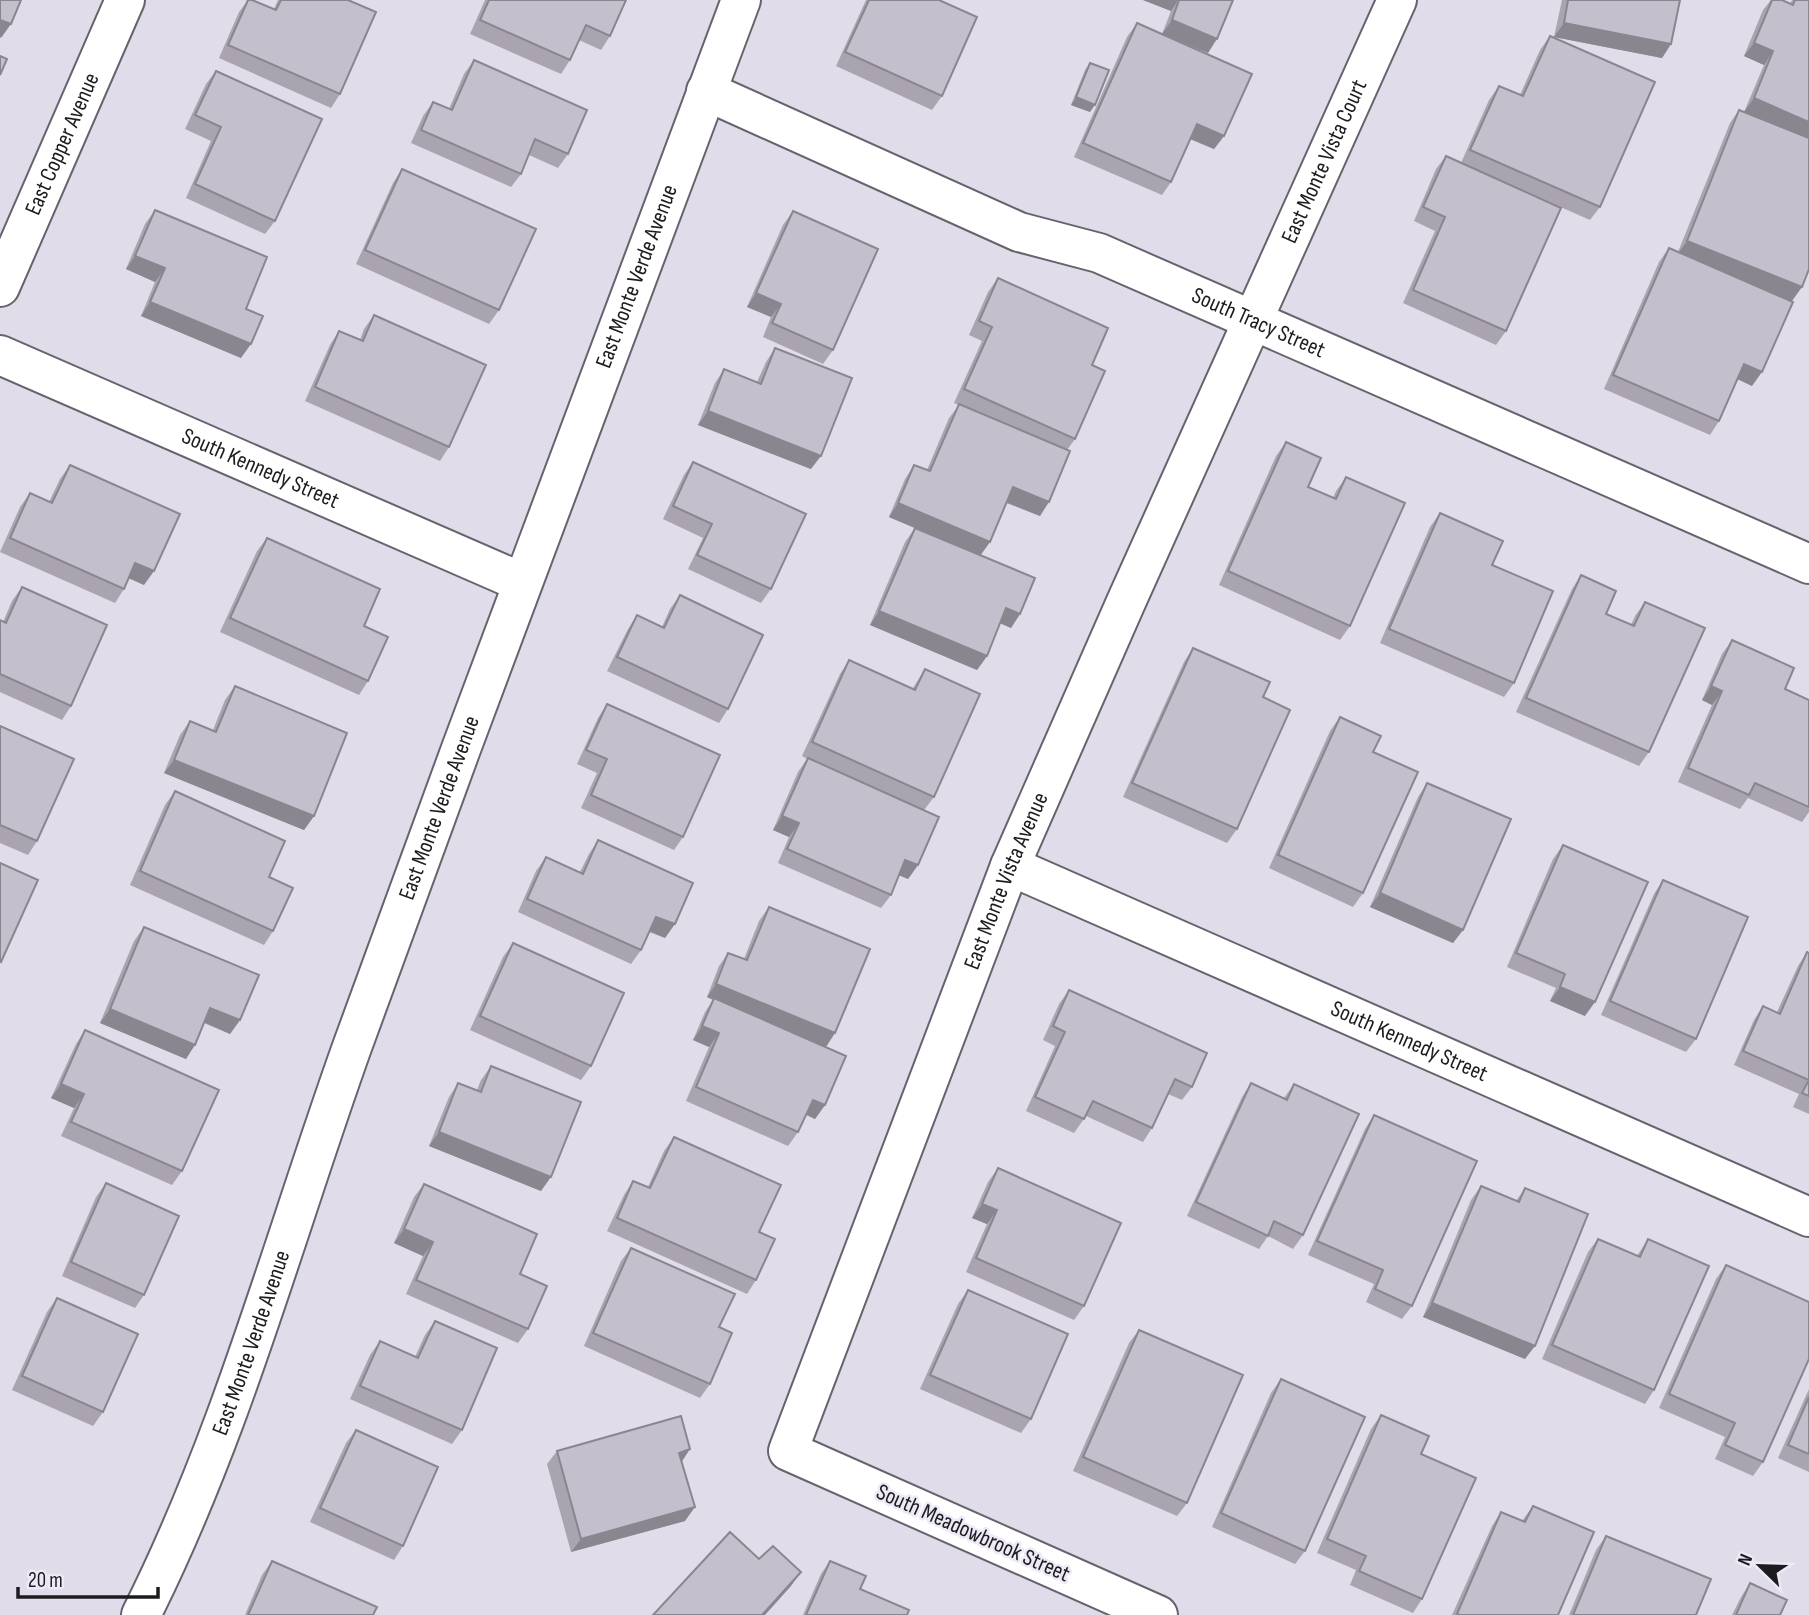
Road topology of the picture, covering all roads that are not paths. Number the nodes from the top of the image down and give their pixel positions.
1 (125, 0) edge
2 (741, 0) edge
3 (1397, 0) edge
4 (706, 91) junction
5 (0, 287) edge
6 (1252, 321) junction
7 (0, 355) edge
8 (1806, 555) edge
9 (521, 582) junction
10 (1010, 866) junction
11 (1809, 1217) edge
12 (788, 1451) joint
13 (141, 1615) edge
14 (1158, 1615) edge

1 - 5 street, East Copper Avenue
2 - 4 street, East Monte Verde Avenue
3 - 6 street, East Monte Vista Court
4 - 6 street, South Tracy Street
4 - 9 street, East Monte Verde Avenue
6 - 8 street, South Tracy Street
6 - 10 street, East Monte Vista Avenue
7 - 9 street, South Kennedy Street
9 - 13 street, East Monte Verde Avenue
10 - 11 street, South Kennedy Street
10 - 12 street, East Monte Vista Avenue
12 - 14 street, South Meadowbrook Street

